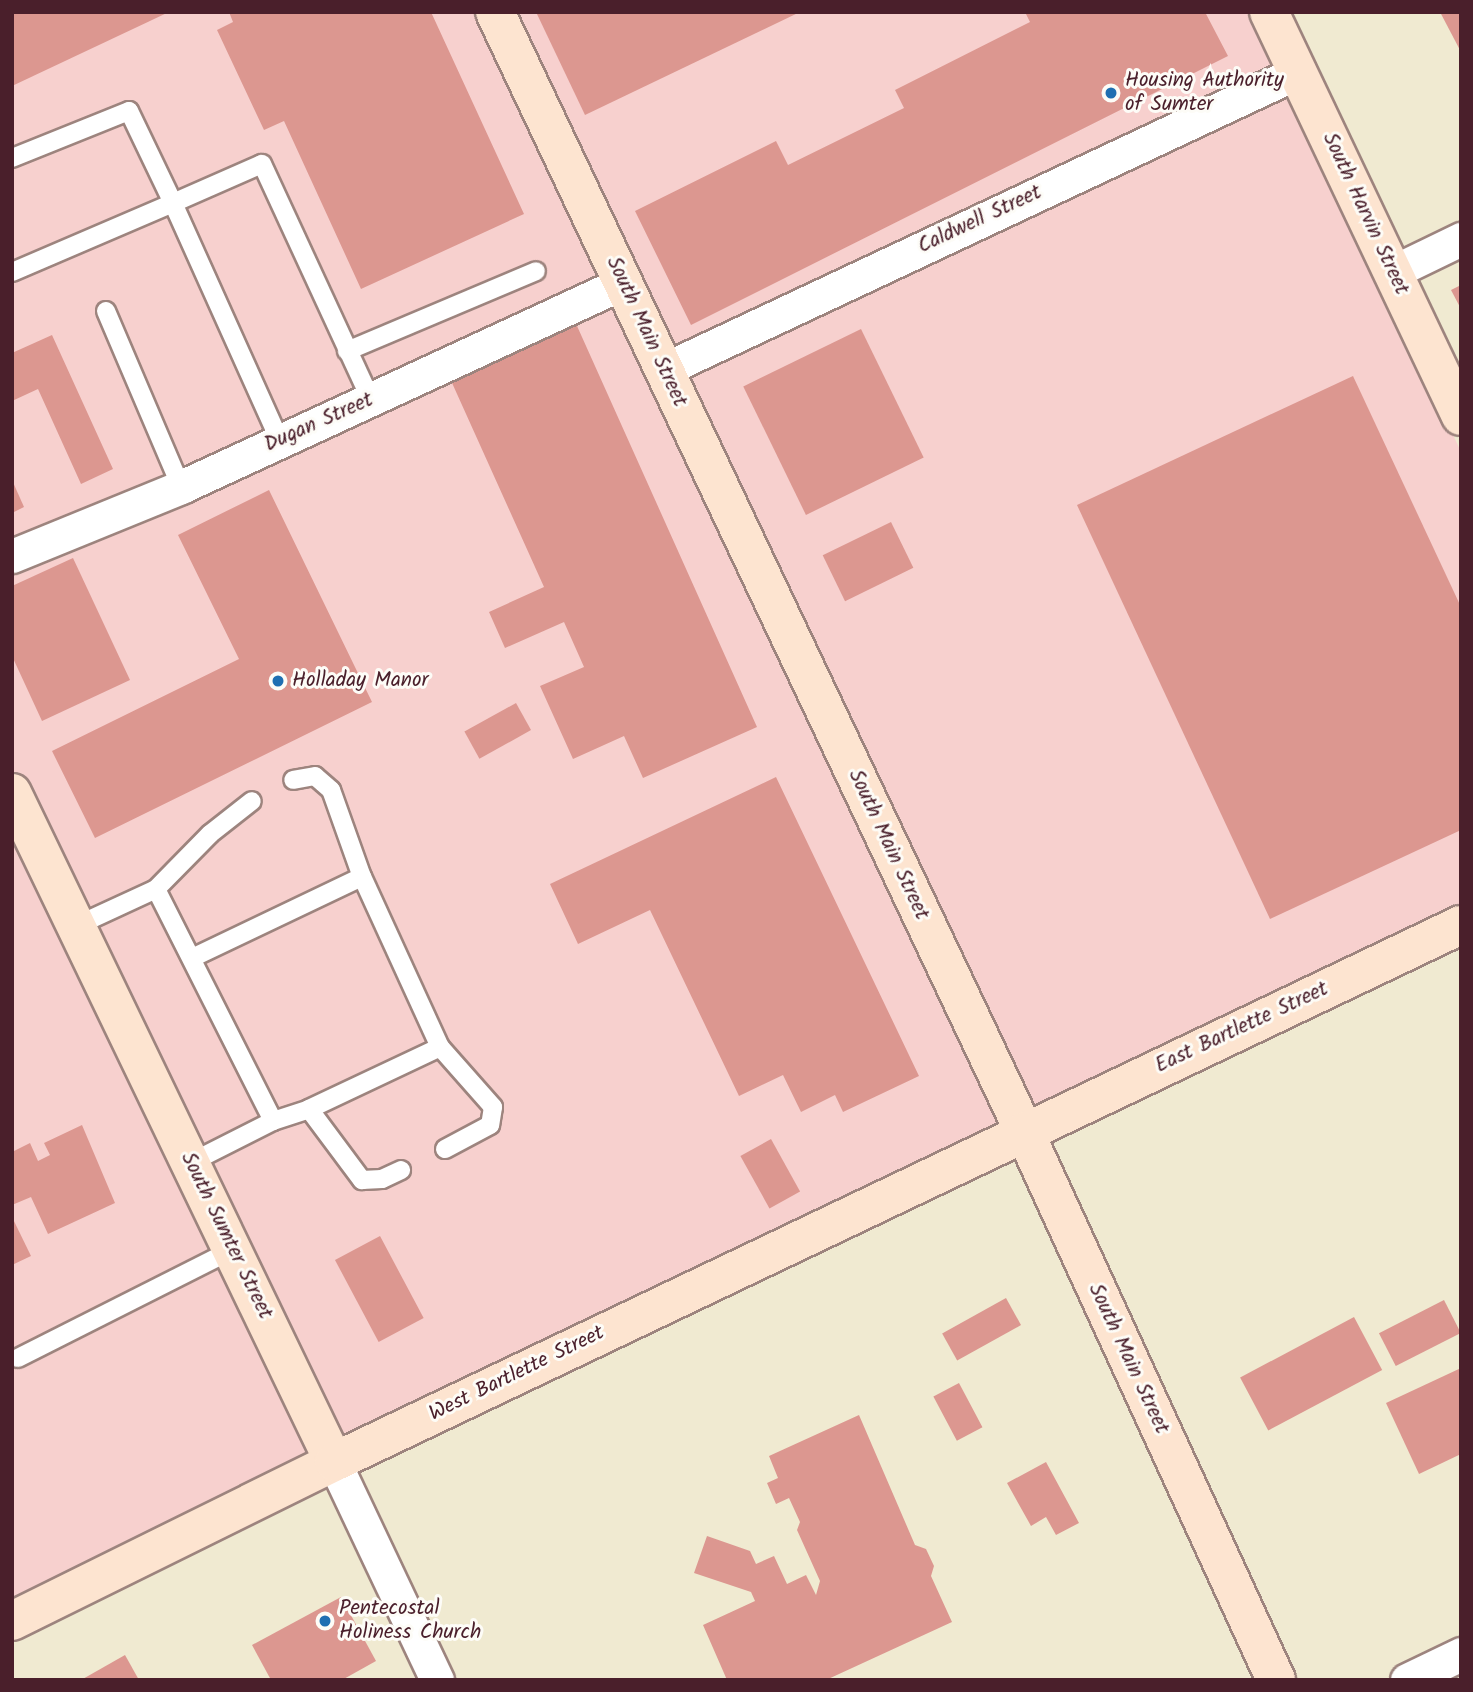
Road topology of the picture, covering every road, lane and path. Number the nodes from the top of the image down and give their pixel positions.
1 (495, 12) edge
2 (1269, 12) edge
3 (1298, 72) junction
4 (12, 158) edge
5 (173, 203) junction
6 (1461, 239) edge
7 (536, 271) dead end
8 (12, 272) edge
9 (1393, 272) junction
10 (622, 282) junction
11 (106, 311) dead end
12 (347, 351) junction
13 (663, 370) junction
14 (371, 400) junction
15 (1461, 416) edge
16 (279, 439) junction
17 (181, 487) junction
18 (12, 556) edge
19 (293, 780) dead end
20 (12, 793) edge
21 (252, 801) dead end
22 (362, 877) junction
23 (156, 889) junction
24 (1461, 925) edge
25 (76, 926) junction
26 (194, 957) junction
27 (440, 1047) junction
28 (309, 1109) junction
29 (273, 1121) junction
30 (1024, 1131) junction
31 (445, 1149) dead end
32 (190, 1163) junction
33 (401, 1170) dead end
34 (232, 1250) junction
35 (18, 1358) dead end
36 (334, 1462) junction
37 (12, 1621) edge
38 (1461, 1654) edge
39 (438, 1680) edge
40 (1276, 1680) edge
41 (1407, 1680) edge

1 - 10 street, South Main Street
2 - 3 street, South Harvin Street
3 - 9 street, South Harvin Street
3 - 13 street, Caldwell Street
4 - 5 lane
5 - 8 lane
5 - 12 lane
5 - 16 lane
6 - 9 street
7 - 12 lane
9 - 15 street, South Harvin Street
10 - 13 street, South Main Street
10 - 14 street, Dugan Street
11 - 17 lane
12 - 14 lane
13 - 30 street, South Main Street
14 - 16 street, Dugan Street
16 - 17 street, Dugan Street
17 - 18 street, Dugan Street
19 - 22 lane
20 - 25 street, South Sumter Street
21 - 23 lane
22 - 26 lane
22 - 27 lane
23 - 25 lane
23 - 26 lane
24 - 30 street, East Bartlette Street
25 - 32 street, South Sumter Street
26 - 29 lane
27 - 28 lane
27 - 31 lane
28 - 29 lane
28 - 33 lane
29 - 32 lane
30 - 36 street, West Bartlette Street
30 - 40 street, South Main Street
32 - 34 street, South Sumter Street
34 - 35 lane
34 - 36 street, South Sumter Street
36 - 37 street, West Bartlette Street
36 - 39 street, South Sumter Street
38 - 41 street

